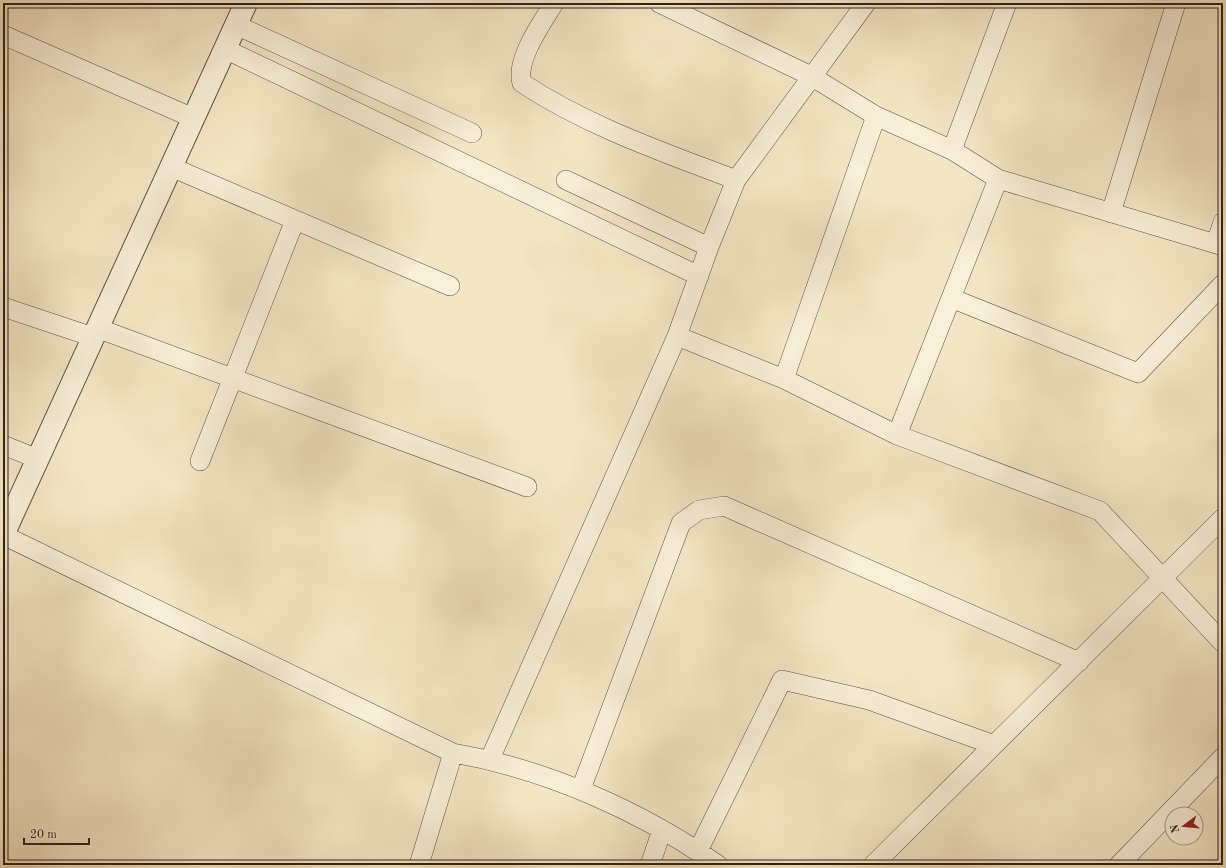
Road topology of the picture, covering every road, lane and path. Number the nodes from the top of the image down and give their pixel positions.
1 (554, 3) edge
2 (659, 3) edge
3 (866, 3) edge
4 (1007, 3) edge
5 (1176, 3) edge
6 (243, 4) edge
7 (236, 25) junction
8 (3, 35) edge
9 (225, 49) junction
10 (811, 76) junction
11 (876, 116) junction
12 (193, 118) junction
13 (472, 133) dead end
14 (952, 150) junction
15 (171, 167) junction
16 (998, 179) junction
17 (566, 180) dead end
18 (736, 180) junction
19 (1111, 213) junction
20 (295, 220) junction
21 (1223, 222) edge
22 (1219, 245) edge
23 (708, 247) junction
24 (699, 276) junction
25 (1223, 284) edge
26 (450, 286) dead end
27 (951, 298) junction
28 (3, 307) edge
29 (95, 333) junction
30 (677, 336) junction
31 (233, 378) junction
32 (784, 379) junction
33 (897, 435) junction
34 (3, 445) edge
35 (38, 459) junction
36 (200, 460) dead end
37 (527, 487) dead end
38 (1223, 518) edge
39 (3, 535) edge
40 (1162, 579) junction
41 (1223, 643) edge
42 (1079, 662) junction
43 (994, 745) junction
44 (453, 753) junction
45 (1223, 757) edge
46 (490, 759) junction
47 (581, 789) junction
48 (662, 830) junction
49 (698, 851) junction
50 (419, 865) edge
51 (650, 865) edge
52 (718, 865) edge
53 (873, 865) edge
54 (1119, 865) edge

1 - 18 street
2 - 10 street
3 - 10 street
4 - 14 street
5 - 19 street
6 - 7 street
7 - 9 street
7 - 13 street
8 - 12 street
9 - 12 street
9 - 24 street
10 - 11 street
10 - 18 street
11 - 14 street
11 - 32 street
12 - 15 street
14 - 16 street
15 - 20 street
15 - 29 street
16 - 19 street
16 - 27 street
17 - 23 street
18 - 23 street
19 - 22 street
20 - 26 street
20 - 31 street
21 - 22 street
23 - 24 street
24 - 30 street
25 - 27 street
27 - 33 street
28 - 29 street
29 - 31 street
29 - 35 street
30 - 32 street
30 - 46 street
31 - 36 street
31 - 37 street
32 - 33 street
33 - 40 street
34 - 35 street
35 - 39 street
38 - 40 street
39 - 44 street
40 - 41 street
40 - 42 street
42 - 43 street
42 - 47 street
43 - 49 street
43 - 53 street
44 - 46 street
44 - 50 street
45 - 54 street
46 - 47 street
47 - 48 street
48 - 49 street
48 - 51 street
49 - 52 street

